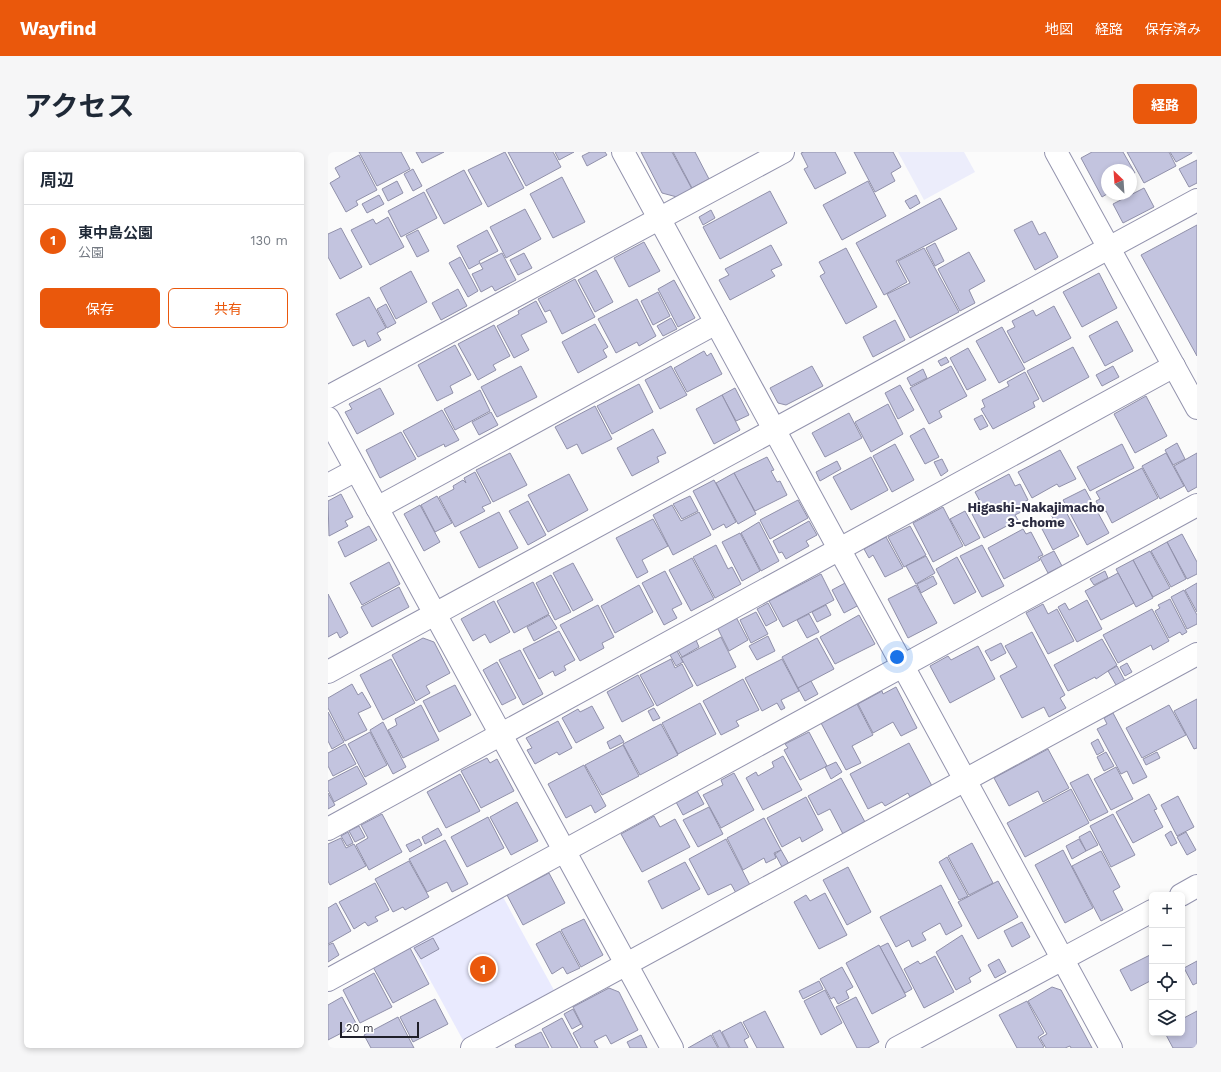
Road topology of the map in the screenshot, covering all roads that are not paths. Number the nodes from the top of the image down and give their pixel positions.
1 (623, 152) edge
2 (783, 152) edge
3 (1056, 152) edge
4 (1197, 200) edge
5 (659, 219) junction
6 (1109, 248) junction
7 (716, 323) junction
8 (1174, 366) junction
9 (328, 397) edge
10 (1197, 408) edge
11 (328, 418) edge
12 (774, 429) junction
13 (356, 470) junction
14 (328, 485) edge
15 (1197, 505) edge
16 (377, 508) junction
17 (840, 549) junction
18 (435, 614) junction
19 (1197, 654) edge
20 (903, 665) junction
21 (328, 672) edge
22 (501, 734) junction
23 (965, 780) junction
24 (328, 829) edge
25 (564, 851) junction
26 (1197, 886) edge
27 (1185, 893) edge
28 (1149, 913) edge
29 (1063, 959) junction
30 (626, 964) junction
31 (328, 980) edge
32 (472, 1048) edge
33 (672, 1048) edge
34 (897, 1048) edge
35 (1112, 1048) edge

1 - 5 street
2 - 5 street
3 - 6 street
4 - 6 street
5 - 7 street
5 - 9 street
6 - 8 street
6 - 12 street
7 - 12 street
7 - 16 street
8 - 10 street
8 - 17 street
11 - 13 street
12 - 17 street
12 - 18 street
13 - 14 street
13 - 16 street
15 - 20 street
16 - 18 street
17 - 20 street
17 - 22 street
18 - 21 street
18 - 22 street
19 - 23 street
20 - 23 street
20 - 25 street
22 - 24 street
22 - 25 street
23 - 29 street
23 - 30 street
25 - 30 street
25 - 31 street
26 - 27 street
28 - 29 street
29 - 34 street
29 - 35 street
30 - 32 street
30 - 33 street

